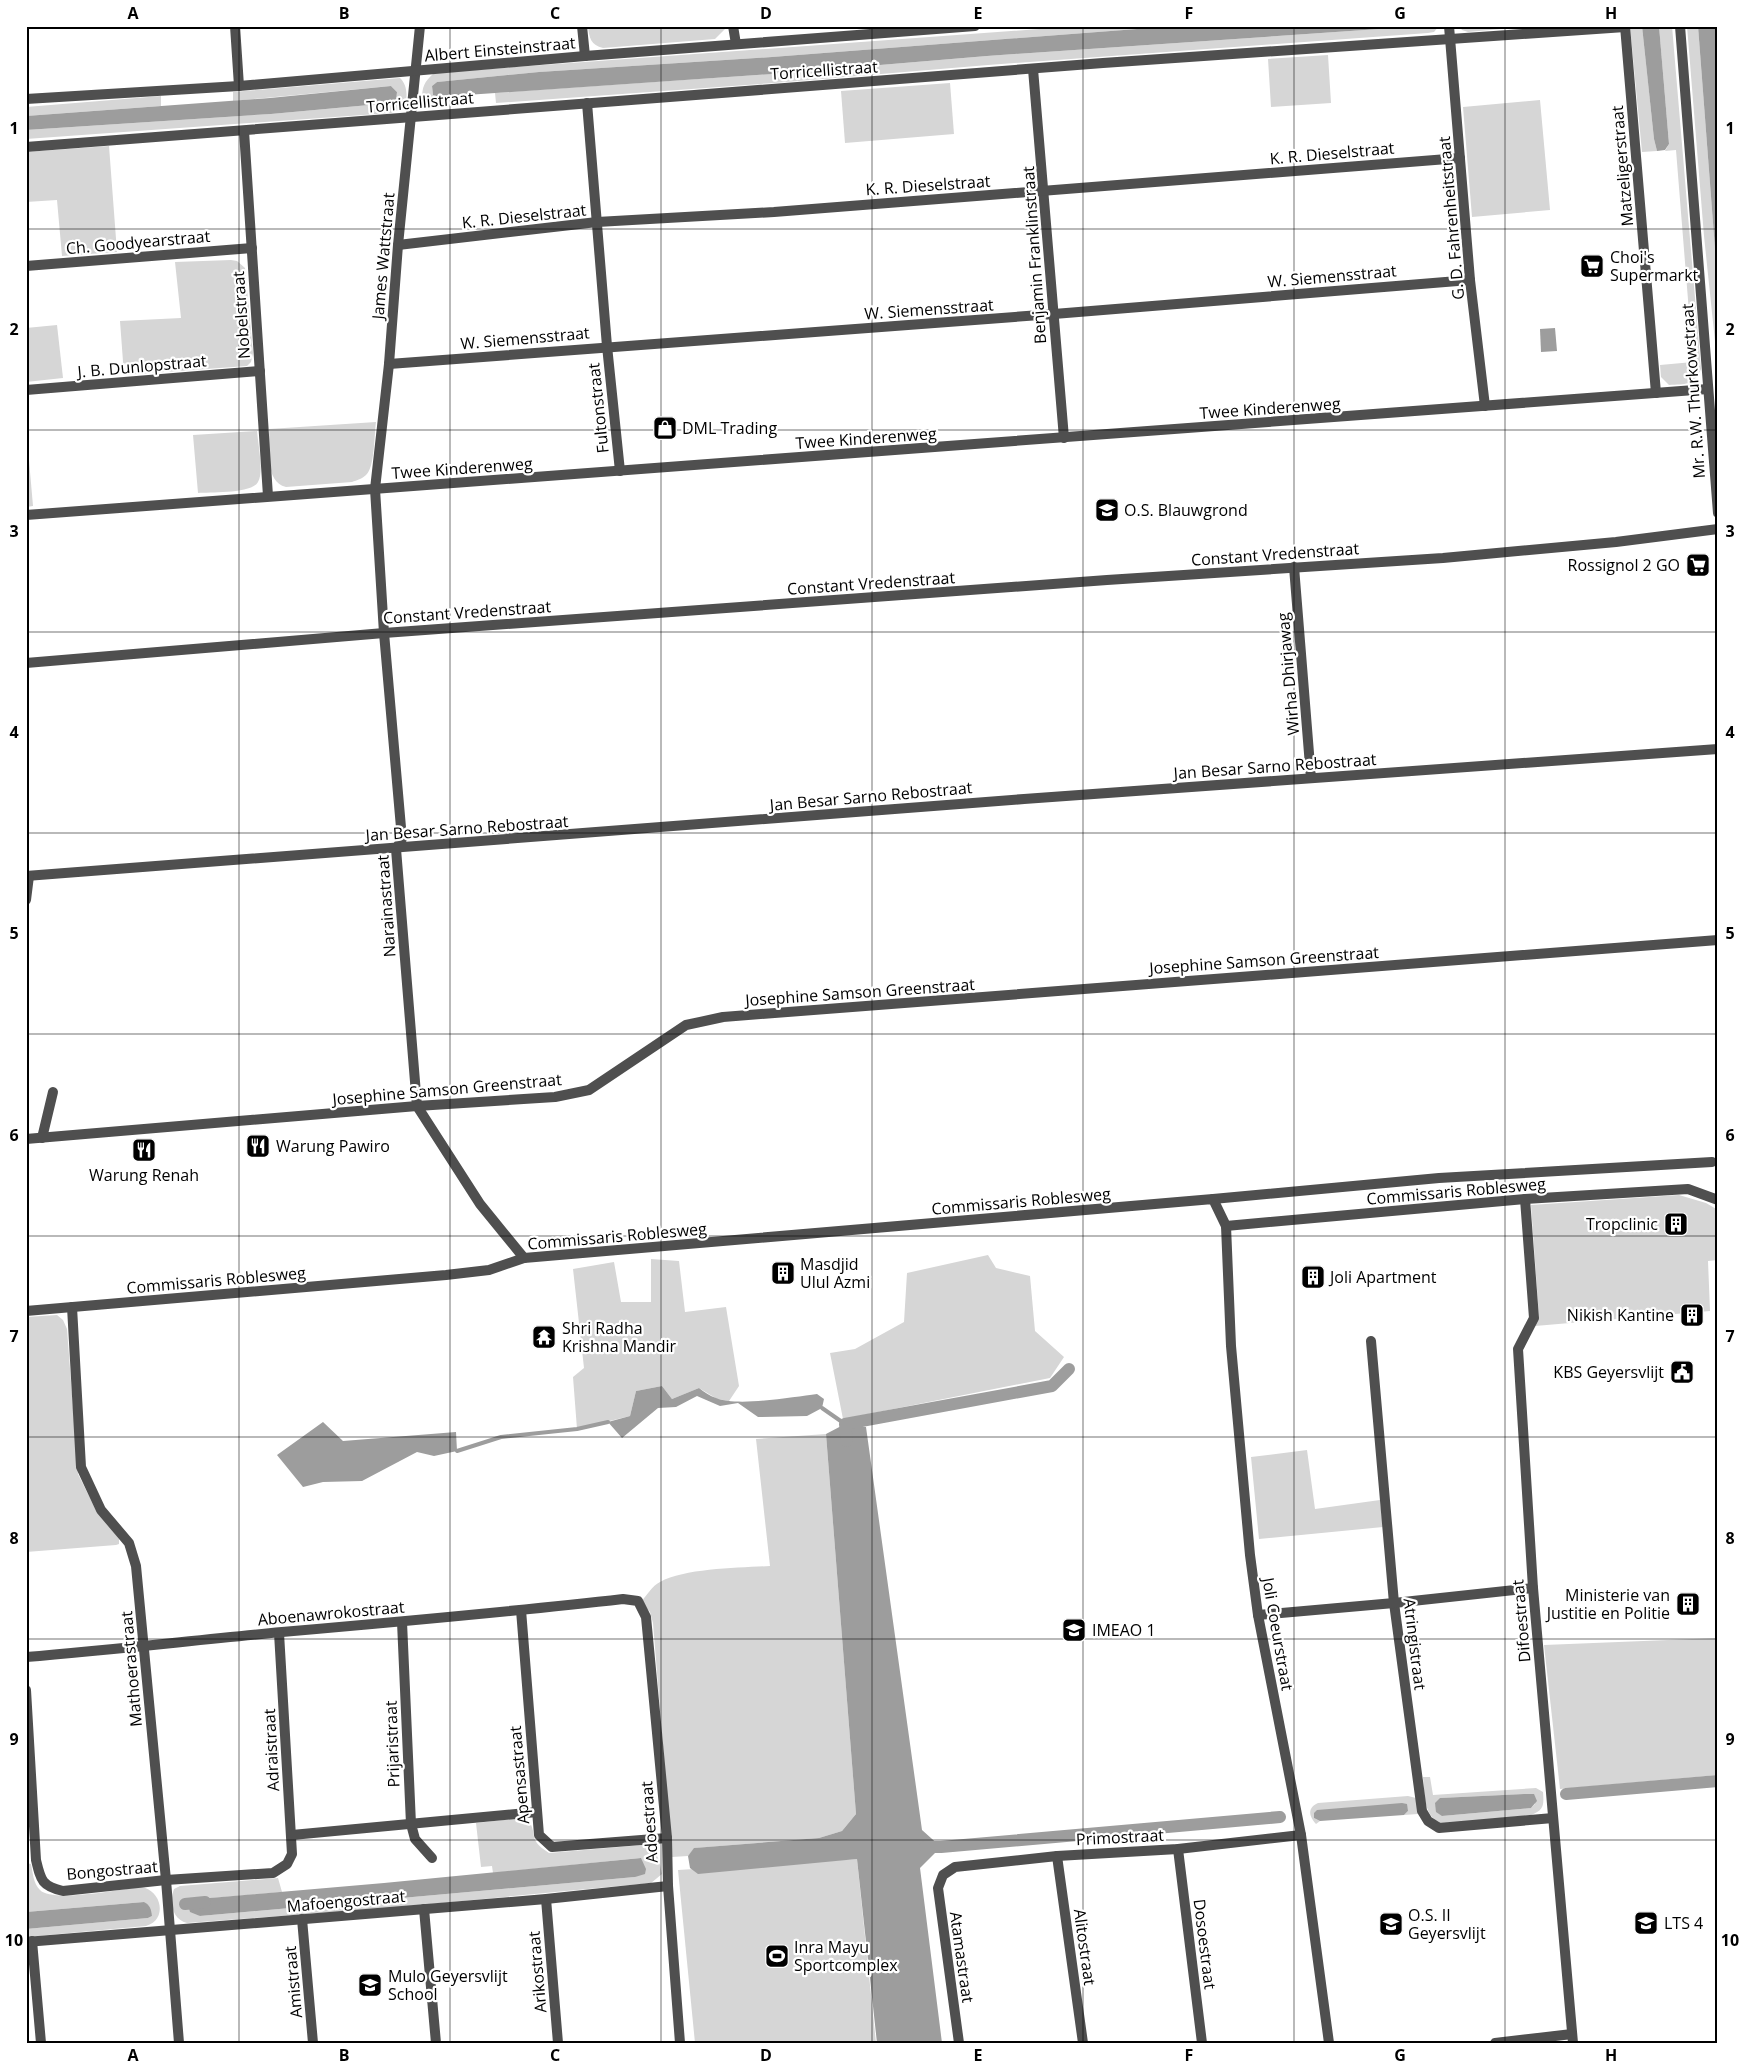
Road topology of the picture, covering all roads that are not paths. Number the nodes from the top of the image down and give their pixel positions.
1 (235, 26) edge
2 (420, 26) edge
3 (582, 26) edge
4 (733, 26) edge
5 (975, 26) edge
6 (1449, 26) edge
7 (1625, 26) edge
8 (1680, 26) edge
9 (878, 30) edge
10 (1450, 40) junction
11 (736, 44) junction
12 (585, 56) junction
13 (1033, 69) junction
14 (415, 71) junction
15 (239, 86) junction
16 (26, 100) edge
17 (587, 103) junction
18 (412, 117) junction
19 (244, 132) junction
20 (26, 147) edge
21 (1460, 158) junction
22 (1045, 192) junction
23 (598, 222) junction
24 (398, 244) junction
25 (252, 248) junction
26 (26, 266) edge
27 (1470, 280) junction
28 (1054, 314) junction
29 (606, 346) junction
30 (389, 364) junction
31 (260, 371) junction
32 (1713, 389) edge
33 (26, 390) edge
34 (1656, 393) junction
35 (1485, 406) junction
36 (1064, 438) junction
37 (620, 471) junction
38 (375, 489) junction
39 (268, 496) junction
40 (1718, 513) edge
41 (26, 515) edge
42 (1718, 529) edge
43 (1294, 567) junction
44 (384, 633) junction
45 (26, 663) edge
46 (1718, 749) edge
47 (1311, 778) junction
48 (396, 849) junction
49 (28, 876) edge
50 (26, 900) edge
51 (1718, 940) edge
52 (53, 1092) dead end
53 (418, 1106) junction
54 (42, 1138) junction
55 (26, 1139) edge
56 (1712, 1162) dead end
57 (1213, 1199) junction
58 (1525, 1199) junction
59 (1718, 1200) edge
60 (1226, 1226) junction
61 (524, 1258) junction
62 (72, 1307) junction
63 (26, 1311) edge
64 (1371, 1341) dead end
65 (1533, 1588) junction
66 (638, 1601) joint
67 (1394, 1603) junction
68 (521, 1610) junction
69 (1258, 1615) junction
70 (402, 1622) junction
71 (279, 1632) junction
72 (145, 1648) junction
73 (26, 1657) edge
74 (26, 1690) edge
75 (537, 1812) junction
76 (1554, 1818) junction
77 (411, 1824) junction
78 (1301, 1835) junction
79 (292, 1836) junction
80 (667, 1838) junction
81 (1178, 1849) junction
82 (1057, 1856) junction
83 (432, 1858) dead end
84 (287, 1864) joint
85 (943, 1875) joint
86 (166, 1880) junction
87 (668, 1886) junction
88 (546, 1899) junction
89 (424, 1909) junction
90 (302, 1919) junction
91 (170, 1931) junction
92 (29, 1941) edge
93 (1573, 2038) edge
94 (41, 2043) edge
95 (179, 2043) edge
96 (314, 2043) edge
97 (436, 2043) edge
98 (558, 2043) edge
99 (680, 2043) edge
100 (959, 2043) edge
101 (1083, 2043) edge
102 (1202, 2043) edge
103 (1329, 2043) edge
104 (1495, 2043) edge

1 - 15 street
2 - 14 street, James Wattstraat
3 - 12 street
4 - 11 street
5 - 9 street, Albert Einsteinstraat
6 - 10 street, G. D. Fahrenheitstraat
7 - 10 street, Torricellistraat
7 - 34 street, Matzeligerstraat
8 - 32 street, Mr. R.W. Thurkowstraat
9 - 11 street, Albert Einsteinstraat
10 - 13 street, Torricellistraat
10 - 21 street, G. D. Fahrenheitstraat
11 - 12 street, Albert Einsteinstraat
12 - 14 street, Albert Einsteinstraat
13 - 17 street, Torricellistraat
13 - 22 street, Benjamin Franklinstraat
14 - 15 street, Albert Einsteinstraat
14 - 18 street, James Wattstraat
15 - 16 street, Albert Einsteinstraat
17 - 18 street, Torricellistraat
17 - 23 street, Fultonstraat
18 - 19 street, Torricellistraat
18 - 24 street, James Wattstraat
19 - 20 street, Torricellistraat
19 - 25 street, Nobelstraat
21 - 22 street, K. R. Dieselstraat
21 - 27 street, G. D. Fahrenheitstraat
22 - 23 street, K. R. Dieselstraat
22 - 28 street, Benjamin Franklinstraat
23 - 24 street, K. R. Dieselstraat
23 - 29 street, Fultonstraat
24 - 30 street, James Wattstraat
25 - 26 street, Ch. Goodyearstraat
25 - 31 street, Nobelstraat
27 - 28 street, W. Siemensstraat
27 - 35 street, G. D. Fahrenheitstraat
28 - 29 street, W. Siemensstraat
28 - 36 street, Benjamin Franklinstraat
29 - 30 street, W. Siemensstraat
29 - 37 street, Fultonstraat
30 - 38 street, James Wattstraat
31 - 33 street, J. B. Dunlopstraat
31 - 39 street, Nobelstraat
32 - 34 street, Twee Kinderenweg
32 - 40 street, Mr. R.W. Thurkowstraat
34 - 35 street, Twee Kinderenweg
35 - 36 street, Twee Kinderenweg
36 - 37 street, Twee Kinderenweg
37 - 38 street, Twee Kinderenweg
38 - 39 street, Twee Kinderenweg
38 - 44 street, Narainastraat
39 - 41 street, Twee Kinderenweg
42 - 43 street, Constant Vredenstraat
43 - 44 street, Constant Vredenstraat
43 - 47 street, Wirha Dhirjawag
44 - 45 street, Constant Vredenstraat
44 - 48 street, Narainastraat
46 - 47 street, Jan Besar Sarno Rebostraat
47 - 48 street, Jan Besar Sarno Rebostraat
48 - 49 street, Jan Besar Sarno Rebostraat
48 - 53 street, Narainastraat
49 - 50 street
51 - 53 street, Josephine Samson Greenstraat
52 - 54 street
53 - 54 street, Josephine Samson Greenstraat
53 - 61 street, Narainastraat
54 - 55 street, Josephine Samson Greenstraat
56 - 57 street, Commissaris Roblesweg
57 - 60 street
57 - 61 street, Commissaris Roblesweg
58 - 59 street, Commissaris Roblesweg
58 - 60 street, Commissaris Roblesweg
58 - 65 street, Difoestraat
60 - 69 street, Joli Coeurstraat
61 - 62 street, Commissaris Roblesweg
62 - 63 street, Commissaris Roblesweg
62 - 72 street, Mathoerastraat
64 - 67 street, Atringistraat
65 - 67 street
65 - 76 street, Difoestraat
66 - 68 street, Aboenawrokostraat
66 - 80 street, Adoestraat
67 - 69 street
67 - 76 street, Atringistraat
68 - 70 street, Aboenawrokostraat
68 - 75 street, Apensastraat
69 - 78 street, Joli Coeurstraat
70 - 71 street, Aboenawrokostraat
70 - 77 street, Prijaristraat
71 - 72 street, Aboenawrokostraat
71 - 79 street, Adraistraat
72 - 73 street, Aboenawrokostraat
72 - 86 street, Mathoerastraat
74 - 86 street, Bongostraat
75 - 77 street
75 - 80 street, Apensastraat
76 - 93 street, Difoestraat
77 - 79 street
77 - 83 street, Prijaristraat
78 - 81 street, Primostraat
78 - 103 street, Joli Coeurstraat
79 - 84 street, Adraistraat
80 - 87 street, Adoestraat
81 - 82 street, Primostraat
81 - 102 street, Dosoestraat
82 - 85 street, Primostraat
82 - 101 street, Alitostraat
84 - 86 street, Bongostraat
85 - 100 street, Atamastraat
86 - 91 street, Mathoerastraat
87 - 88 street, Mafoengostraat
87 - 99 street, Adoestraat
88 - 89 street, Mafoengostraat
88 - 98 street, Arikostraat
89 - 90 street, Mafoengostraat
89 - 97 street
90 - 91 street, Mafoengostraat
90 - 96 street, Amistraat
91 - 92 street, Mafoengostraat
91 - 95 street, Mathoerastraat
92 - 94 street
93 - 104 street

